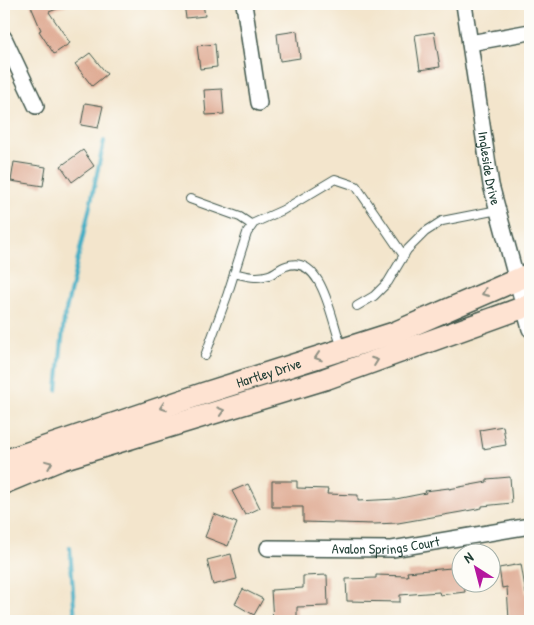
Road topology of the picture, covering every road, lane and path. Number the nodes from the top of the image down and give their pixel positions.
1 (244, 4) edge
2 (464, 4) edge
3 (530, 32) edge
4 (4, 38) edge
5 (470, 43) junction
6 (259, 103) dead end
7 (36, 106) dead end
8 (190, 199) dead end
9 (498, 210) junction
10 (252, 225) junction
11 (404, 256) junction
12 (234, 273) junction
13 (524, 276) edge
14 (357, 306) dead end
15 (528, 306) edge
16 (530, 329) edge
17 (338, 339) dead end
18 (206, 356) dead end
19 (4, 461) edge
20 (4, 482) edge
21 (530, 526) edge
22 (268, 548) dead end

1 - 6 street
2 - 5 street, Ingleside Drive
3 - 5 street
4 - 7 street
5 - 9 street, Ingleside Drive
8 - 10 lane
9 - 11 lane
9 - 13 street, Ingleside Drive
10 - 11 lane
10 - 12 lane
11 - 14 lane
12 - 17 lane
12 - 18 lane
13 - 15 street, Ingleside Drive
13 -> 19 street, Hartley Drive
15 - 16 street, Ingleside Drive
20 -> 15 street, Hartley Drive
21 - 22 street, Avalon Springs Court

